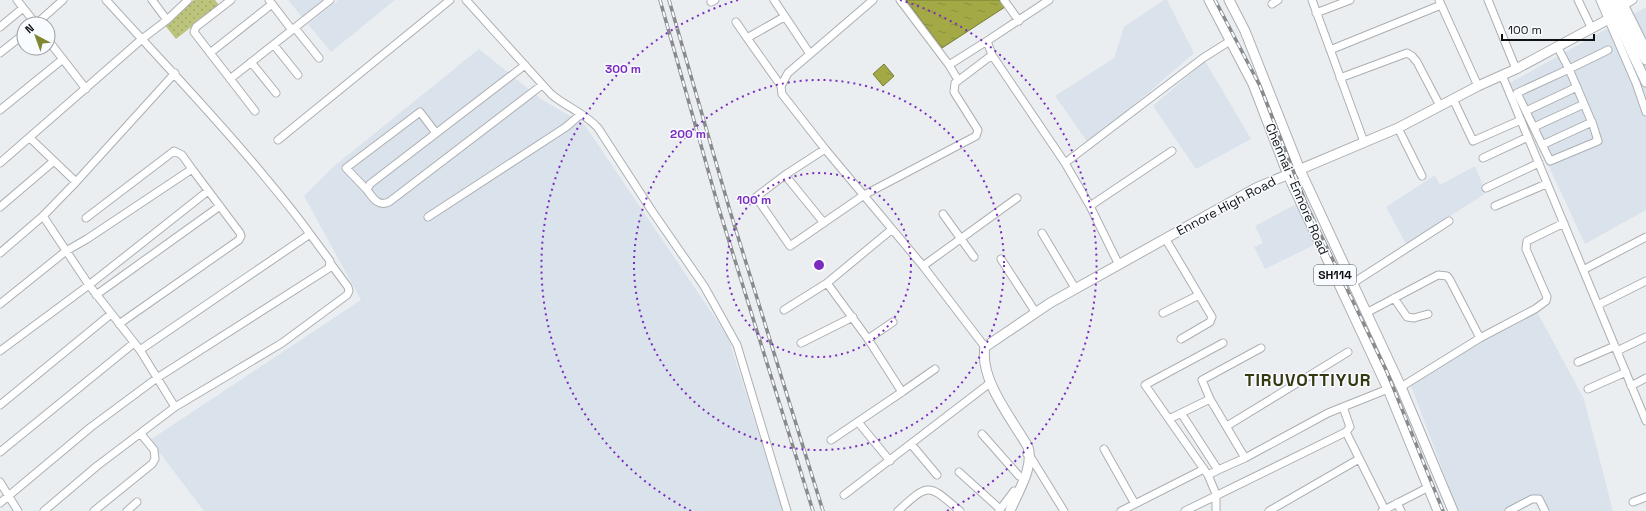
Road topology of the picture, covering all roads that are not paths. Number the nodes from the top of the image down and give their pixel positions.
1 (17, 0) edge
2 (63, 0) edge
3 (106, 0) edge
4 (152, 0) edge
5 (231, 0) edge
6 (330, 0) edge
7 (450, 0) edge
8 (466, 0) edge
9 (774, 0) edge
10 (873, 0) edge
11 (900, 0) edge
12 (1004, 0) edge
13 (1049, 0) edge
14 (1209, 0) edge
15 (1229, 0) edge
16 (1278, 0) edge
17 (1312, 0) edge
18 (1350, 0) edge
19 (1488, 0) edge
20 (1578, 0) edge
21 (1600, 0) edge
22 (1608, 0) edge
23 (1633, 0) edge
24 (184, 1) edge
25 (270, 2) edge
26 (1440, 2) edge
27 (1272, 4) dead end
28 (23, 8) junction
29 (1617, 9) edge
30 (1316, 13) junction
31 (30, 16) edge
32 (45, 16) edge
33 (784, 17) junction
34 (167, 20) junction
35 (1019, 21) junction
36 (736, 22) dead end
37 (0, 27) edge
38 (1591, 27) junction
39 (294, 29) junction
40 (748, 38) junction
41 (142, 39) junction
42 (16, 40) edge
43 (1230, 40) junction
44 (987, 41) junction
45 (274, 45) junction
46 (1557, 46) junction
47 (1646, 48) edge
48 (56, 50) edge
49 (1330, 50) junction
50 (1608, 50) dead end
51 (0, 53) edge
52 (210, 53) junction
53 (810, 54) junction
54 (992, 55) junction
55 (319, 58) dead end
56 (63, 59) junction
57 (1646, 60) edge
58 (251, 62) junction
59 (525, 65) junction
60 (949, 65) junction
61 (1569, 68) junction
62 (1516, 69) junction
63 (175, 74) junction
64 (298, 75) dead end
65 (1502, 75) junction
66 (1340, 78) junction
67 (230, 79) junction
68 (958, 80) junction
69 (1646, 82) edge
70 (542, 85) junction
71 (781, 86) junction
72 (1478, 86) junction
73 (1577, 87) junction
74 (86, 89) junction
75 (276, 93) dead end
76 (1453, 99) junction
77 (1584, 104) junction
78 (1440, 106) junction
79 (0, 110) edge
80 (255, 111) dead end
81 (1526, 111) junction
82 (1646, 112) edge
83 (581, 114) junction
84 (1521, 120) junction
85 (1592, 122) junction
86 (1534, 127) junction
87 (1398, 128) junction
88 (436, 133) junction
89 (1528, 137) junction
90 (30, 138) junction
91 (278, 140) dead end
92 (1364, 142) junction
93 (1542, 145) junction
94 (825, 149) junction
95 (1172, 151) dead end
96 (1483, 158) dead end
97 (54, 161) junction
98 (0, 163) edge
99 (1065, 163) junction
100 (1539, 163) junction
101 (192, 169) junction
102 (1300, 170) junction
103 (785, 175) junction
104 (1288, 175) junction
105 (1422, 176) dead end
106 (76, 182) junction
107 (1546, 184) junction
108 (1486, 188) dead end
109 (367, 190) junction
110 (208, 191) junction
111 (864, 195) junction
112 (1017, 198) dead end
113 (220, 206) junction
114 (1090, 206) junction
115 (1495, 206) dead end
116 (0, 207) edge
117 (943, 214) dead end
118 (43, 216) junction
119 (428, 217) dead end
120 (86, 218) dead end
121 (1449, 221) dead end
122 (824, 223) junction
123 (1564, 223) junction
124 (891, 230) junction
125 (1042, 232) dead end
126 (310, 234) junction
127 (1646, 237) edge
128 (961, 238) junction
129 (1166, 238) junction
130 (66, 251) junction
131 (0, 253) edge
132 (974, 256) dead end
133 (1001, 259) dead end
134 (331, 264) junction
135 (1119, 265) junction
136 (924, 266) junction
137 (1583, 270) junction
138 (1646, 281) edge
139 (826, 283) junction
140 (1353, 283) junction
141 (88, 285) junction
142 (1075, 288) junction
143 (96, 295) junction
144 (1199, 295) junction
145 (1394, 298) junction
146 (0, 304) edge
147 (1598, 305) junction
148 (784, 310) dead end
149 (1163, 312) dead end
150 (1368, 312) junction
151 (1036, 313) junction
152 (111, 314) junction
153 (1428, 314) dead end
154 (853, 317) junction
155 (893, 322) dead end
156 (119, 324) junction
157 (1646, 337) edge
158 (1480, 338) junction
159 (868, 339) junction
160 (1180, 339) dead end
161 (134, 343) junction
162 (801, 343) dead end
163 (1223, 344) dead end
164 (985, 347) junction
165 (1261, 348) dead end
166 (1616, 349) junction
167 (140, 350) junction
168 (0, 351) edge
169 (1348, 352) dead end
170 (1578, 362) dead end
171 (935, 368) dead end
172 (1626, 372) junction
173 (157, 378) junction
174 (1646, 378) edge
175 (990, 383) junction
176 (1401, 386) junction
177 (1631, 386) junction
178 (1388, 389) junction
179 (1588, 389) dead end
180 (902, 392) junction
181 (1210, 399) junction
182 (0, 405) edge
183 (1343, 407) junction
184 (175, 408) junction
185 (1181, 413) junction
186 (1169, 419) junction
187 (1646, 421) edge
188 (858, 422) junction
189 (1227, 426) junction
190 (1346, 432) junction
191 (141, 434) junction
192 (982, 434) dead end
193 (831, 440) dead end
194 (911, 444) junction
195 (1104, 449) dead end
196 (0, 452) edge
197 (1028, 452) junction
198 (1245, 458) junction
199 (1359, 459) junction
200 (890, 461) junction
201 (1218, 470) junction
202 (959, 472) dead end
203 (1206, 472) junction
204 (937, 475) dead end
205 (1019, 476) junction
206 (0, 482) edge
207 (1427, 488) junction
208 (844, 494) dead end
209 (1216, 494) junction
210 (8, 495) junction
211 (1646, 497) edge
212 (137, 502) dead end
213 (1633, 502) dead end
214 (0, 503) edge
215 (1398, 503) junction
216 (1135, 504) junction
217 (1002, 510) edge
218 (1383, 510) edge
219 (18, 511) edge
220 (44, 511) edge
221 (94, 511) edge
222 (127, 511) edge
223 (787, 511) edge
224 (898, 511) edge
225 (960, 511) edge
226 (1010, 511) edge
227 (1064, 511) edge
228 (1121, 511) edge
229 (1185, 511) edge
230 (1216, 511) edge
231 (1269, 511) edge
232 (1401, 511) edge
233 (1438, 511) edge
234 (1452, 511) edge
235 (1510, 511) edge
236 (1546, 511) edge

1 - 28 street
2 - 32 street
3 - 41 street
4 - 34 street
5 - 52 street
6 - 39 street
7 - 91 street
8 - 59 street
9 - 33 street
10 - 53 street
11 - 60 street
12 - 35 street
13 - 35 street
14 - 43 main road, Chennai - Ennore Road / SH114
15 - 102 main road, Chennai - Ennore Road / SH114
16 - 27 street
17 - 30 street
18 - 30 street
19 - 62 street
20 - 38 street
21 - 29 street
22 - 29 main road
23 - 29 street
24 - 34 street
25 - 39 street
25 - 52 street
26 - 49 street
26 - 72 street
28 - 31 street
28 - 37 street
29 - 38 main road, Ennore High Road
29 - 47 street
29 - 57 main road
29 - 69 main road
29 - 82 street
30 - 49 street
33 - 40 street
33 - 53 street
34 - 41 street
35 - 44 street
36 - 40 street
38 - 46 main road, Ennore High Road
39 - 45 street
39 - 55 street
40 - 71 street
41 - 63 street
41 - 74 street
42 - 51 street
43 - 99 street
43 - 104 main road, Chennai - Ennore Road / SH114
44 - 54 street
44 - 60 street
45 - 58 street
45 - 64 street
46 - 61 street
46 - 62 main road, Ennore High Road
48 - 56 street
49 - 66 street
50 - 61 street
52 - 67 street
53 - 71 street
54 - 68 street
54 - 99 street
56 - 74 street
56 - 79 street
58 - 67 street
58 - 75 street
59 - 70 street
59 - 88 street
60 - 68 street
61 - 73 street
61 - 81 street
62 - 65 main road, Ennore High Road
63 - 106 street
63 - 126 street
65 - 72 main road, Ennore High Road
65 - 84 street
66 - 78 street
66 - 92 street
67 - 80 street
68 - 111 street
70 - 83 street
70 - 109 street
71 - 94 street
72 - 76 main road, Ennore High Road
73 - 77 street
73 - 81 street
74 - 90 street
76 - 78 main road, Ennore High Road
76 - 84 street
77 - 85 street
77 - 86 street
78 - 87 main road, Ennore High Road
81 - 86 street
83 - 119 street
83 - 223 street
84 - 89 street
85 - 93 street
85 - 93 street
86 - 93 street
87 - 92 main road, Ennore High Road
87 - 105 street
88 - 109 street
88 - 109 street
89 - 96 street
89 - 100 street
90 - 97 street
90 - 98 street
92 - 102 main road, Ennore High Road
94 - 103 street
94 - 111 street
95 - 114 street
97 - 106 street
97 - 116 street
99 - 114 street
100 - 107 street
100 - 108 street
101 - 110 street
101 - 120 street
101 - 130 street
102 - 104 main road, Ennore High Road
102 - 140 main road, Chennai - Ennore Road / SH114
103 - 122 street
103 - 122 street
104 - 129 main road, Ennore High Road
104 - 178 main road, Chennai - Ennore Road / SH114
106 - 118 street
107 - 115 street
107 - 123 street
110 - 113 street
110 - 141 street
111 - 122 street
111 - 124 street
112 - 128 street
113 - 143 street
113 - 156 street
114 - 135 street
117 - 128 street
118 - 130 street
118 - 131 street
121 - 140 street
123 - 137 street
123 - 158 street
124 - 136 street
124 - 139 street
125 - 142 street
126 - 134 street
126 - 167 street
127 - 137 street
128 - 132 street
128 - 136 street
129 - 135 main road, Ennore High Road
129 - 144 street
130 - 141 street
130 - 146 street
133 - 151 street
134 - 173 street
134 - 184 street
135 - 142 main road, Ennore High Road
136 - 164 street
137 - 147 street
138 - 147 street
139 - 148 street
139 - 154 street
140 - 150 main road, Chennai - Ennore Road / SH114
141 - 143 street
141 - 168 street
142 - 151 main road, Ennore High Road
143 - 152 street
144 - 149 street
144 - 160 street
145 - 150 street
145 - 153 street
145 - 158 street
147 - 166 street
150 - 176 main road, Chennai - Ennore Road / SH114
151 - 164 main road, Ennore High Road
152 - 156 street
152 - 182 street
154 - 159 street
154 - 162 street
155 - 159 street
156 - 161 street
157 - 166 street
158 - 176 street
159 - 180 street
161 - 167 street
161 - 196 street
163 - 186 street
164 - 175 main road
165 - 181 street
166 - 170 street
166 - 172 street
167 - 173 street
169 - 189 street
171 - 180 street
172 - 177 street
172 - 179 street
173 - 184 street
173 - 210 street
174 - 177 street
175 - 194 street
175 - 197 main road
176 - 234 main road, Chennai - Ennore Road / SH114
177 - 187 street
178 - 183 street
178 - 207 main road, Chennai - Ennore Road / SH114
180 - 188 street
181 - 185 street
181 - 189 street
183 - 190 street
183 - 198 street
184 - 191 street
185 - 186 street
185 - 201 street
186 - 203 street
188 - 193 street
188 - 200 street
189 - 198 street
190 - 199 street
190 - 209 street
191 - 220 street
191 - 221 street
192 - 205 street
194 - 200 street
194 - 204 street
195 - 216 street
197 - 205 main road
197 - 226 main road
197 - 227 street
198 - 201 street
199 - 218 street
199 - 231 street
200 - 208 street
201 - 203 street
202 - 217 street
203 - 209 street
203 - 216 street
205 - 217 main road
206 - 210 street
207 - 215 street
207 - 233 main road, Chennai - Ennore Road / SH114
209 - 229 street
209 - 230 street
210 - 214 street
210 - 219 street
211 - 213 street
212 - 222 street
215 - 218 street
215 - 232 street
216 - 228 street
224 - 225 street
235 - 236 street

